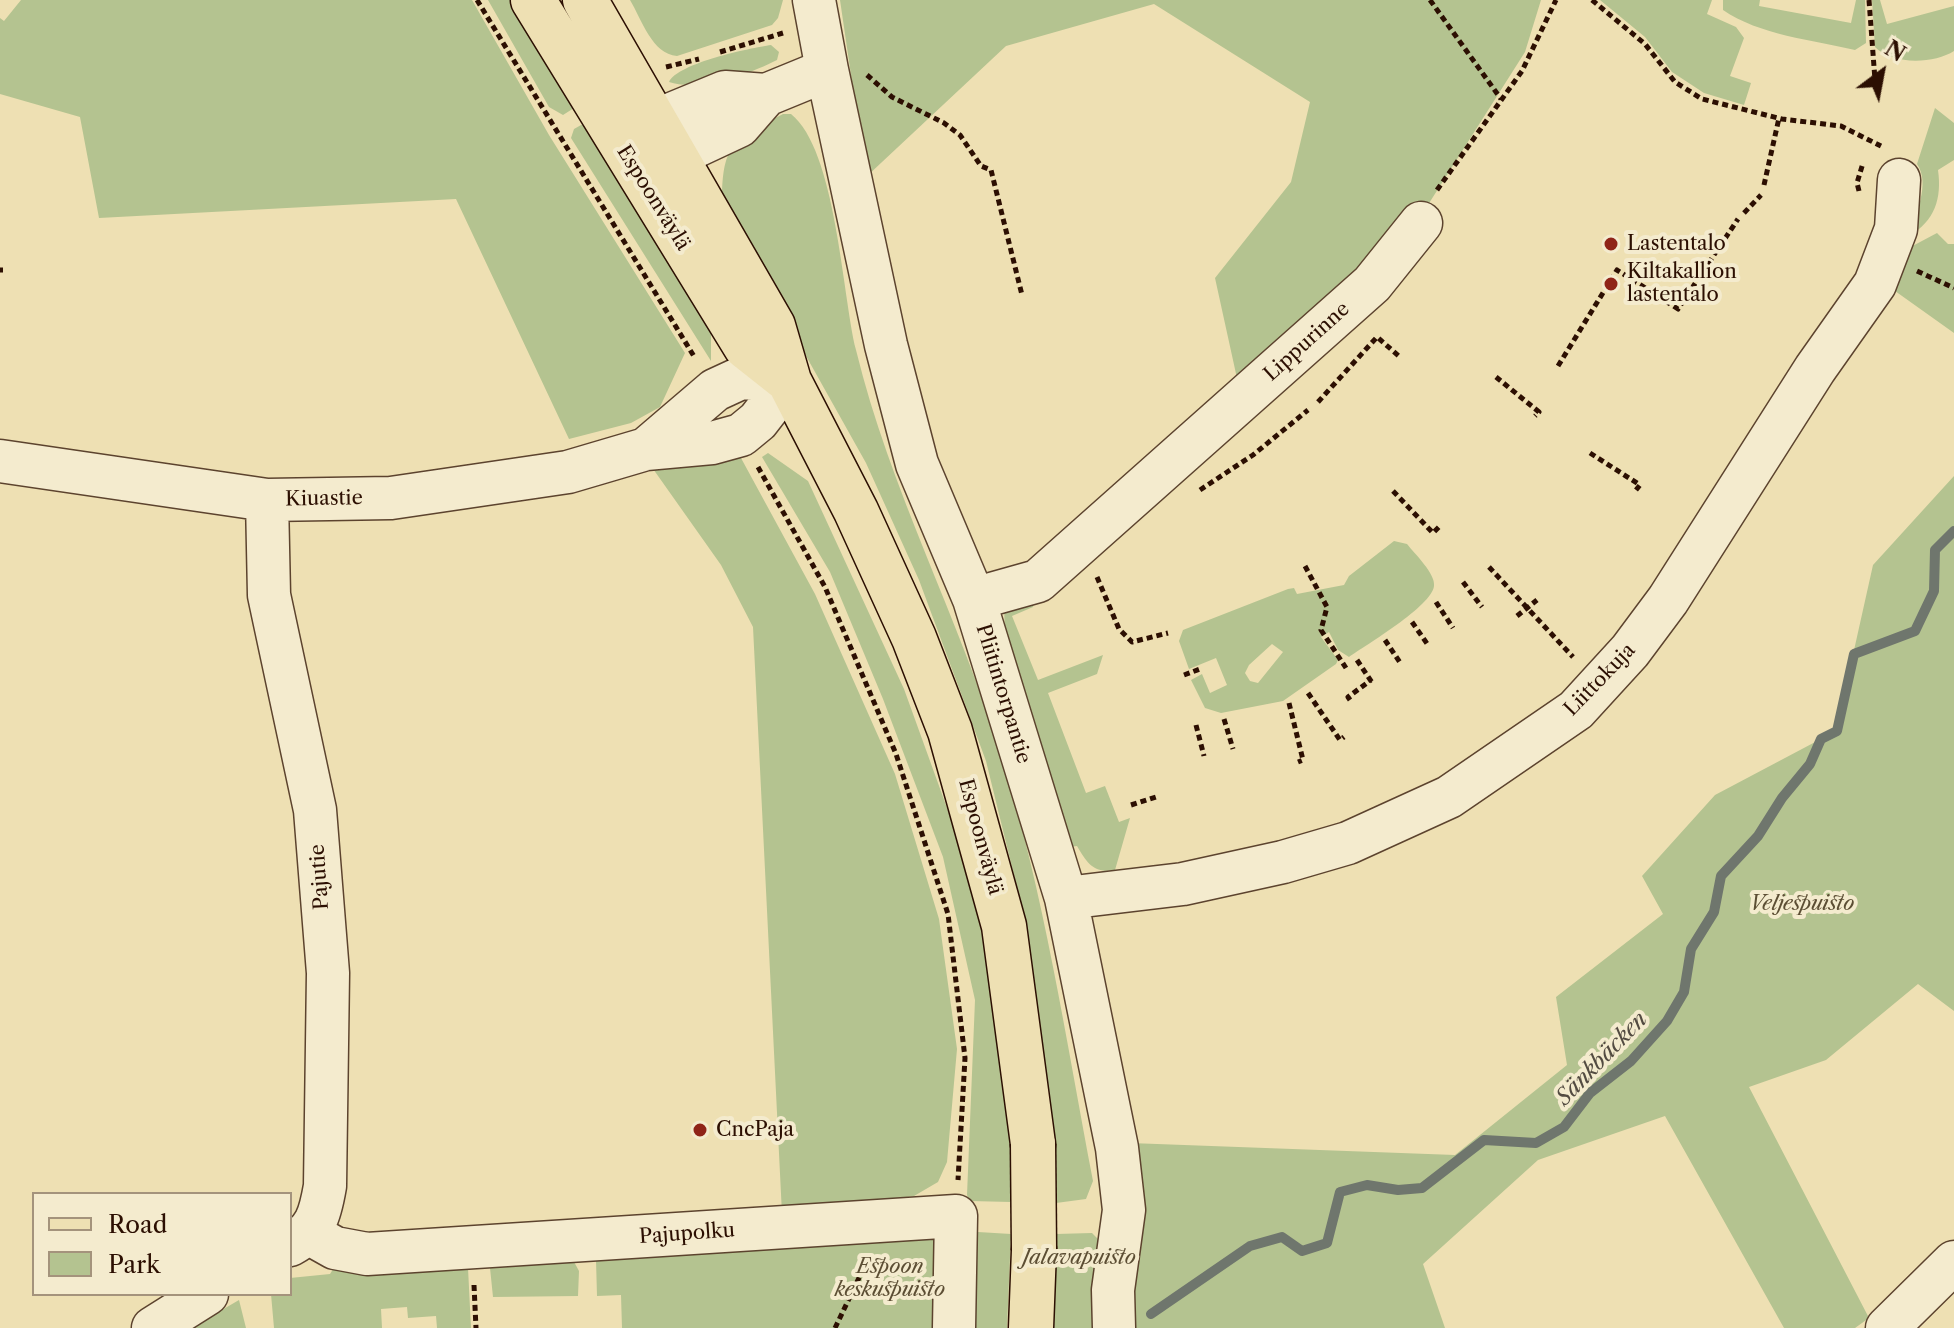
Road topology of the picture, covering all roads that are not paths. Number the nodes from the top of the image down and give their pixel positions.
1 (533, 0) edge
2 (585, 0) edge
3 (814, 0) edge
4 (827, 70) junction
5 (666, 138) junction
6 (627, 157) junction
7 (1889, 157) road end
8 (1421, 223) road end
9 (789, 381) junction
10 (646, 449) junction
11 (0, 461) edge
12 (267, 500) junction
13 (974, 599) junction
14 (1066, 898) junction
15 (300, 1240) edge
16 (1954, 1262) edge
17 (204, 1296) edge
18 (153, 1328) edge
19 (954, 1328) edge
20 (1031, 1328) edge
21 (1114, 1328) edge
22 (1887, 1328) edge

1 - 6 main road, Espoonväylä
2 - 5 main road, Espoonväylä
3 - 4 street, Pliitintorpantie
4 - 5 street
4 - 13 street, Pliitintorpantie
5 - 6 street
5 - 9 main road, Espoonväylä
6 - 9 main road, Espoonväylä
7 - 14 street, Liittokuja
8 - 13 street, Lippurinne
9 - 10 street, Kiuastie
9 - 10 street, Kiuastie
9 - 20 main road, Espoonväylä, bridge
10 - 12 street, Kiuastie
11 - 12 street, Kiuastie
12 - 15 street, Pajutie
13 - 14 street, Pliitintorpantie
14 - 21 street, Pliitintorpantie
15 - 19 street, Pajupolku
16 - 22 street
17 - 18 street

